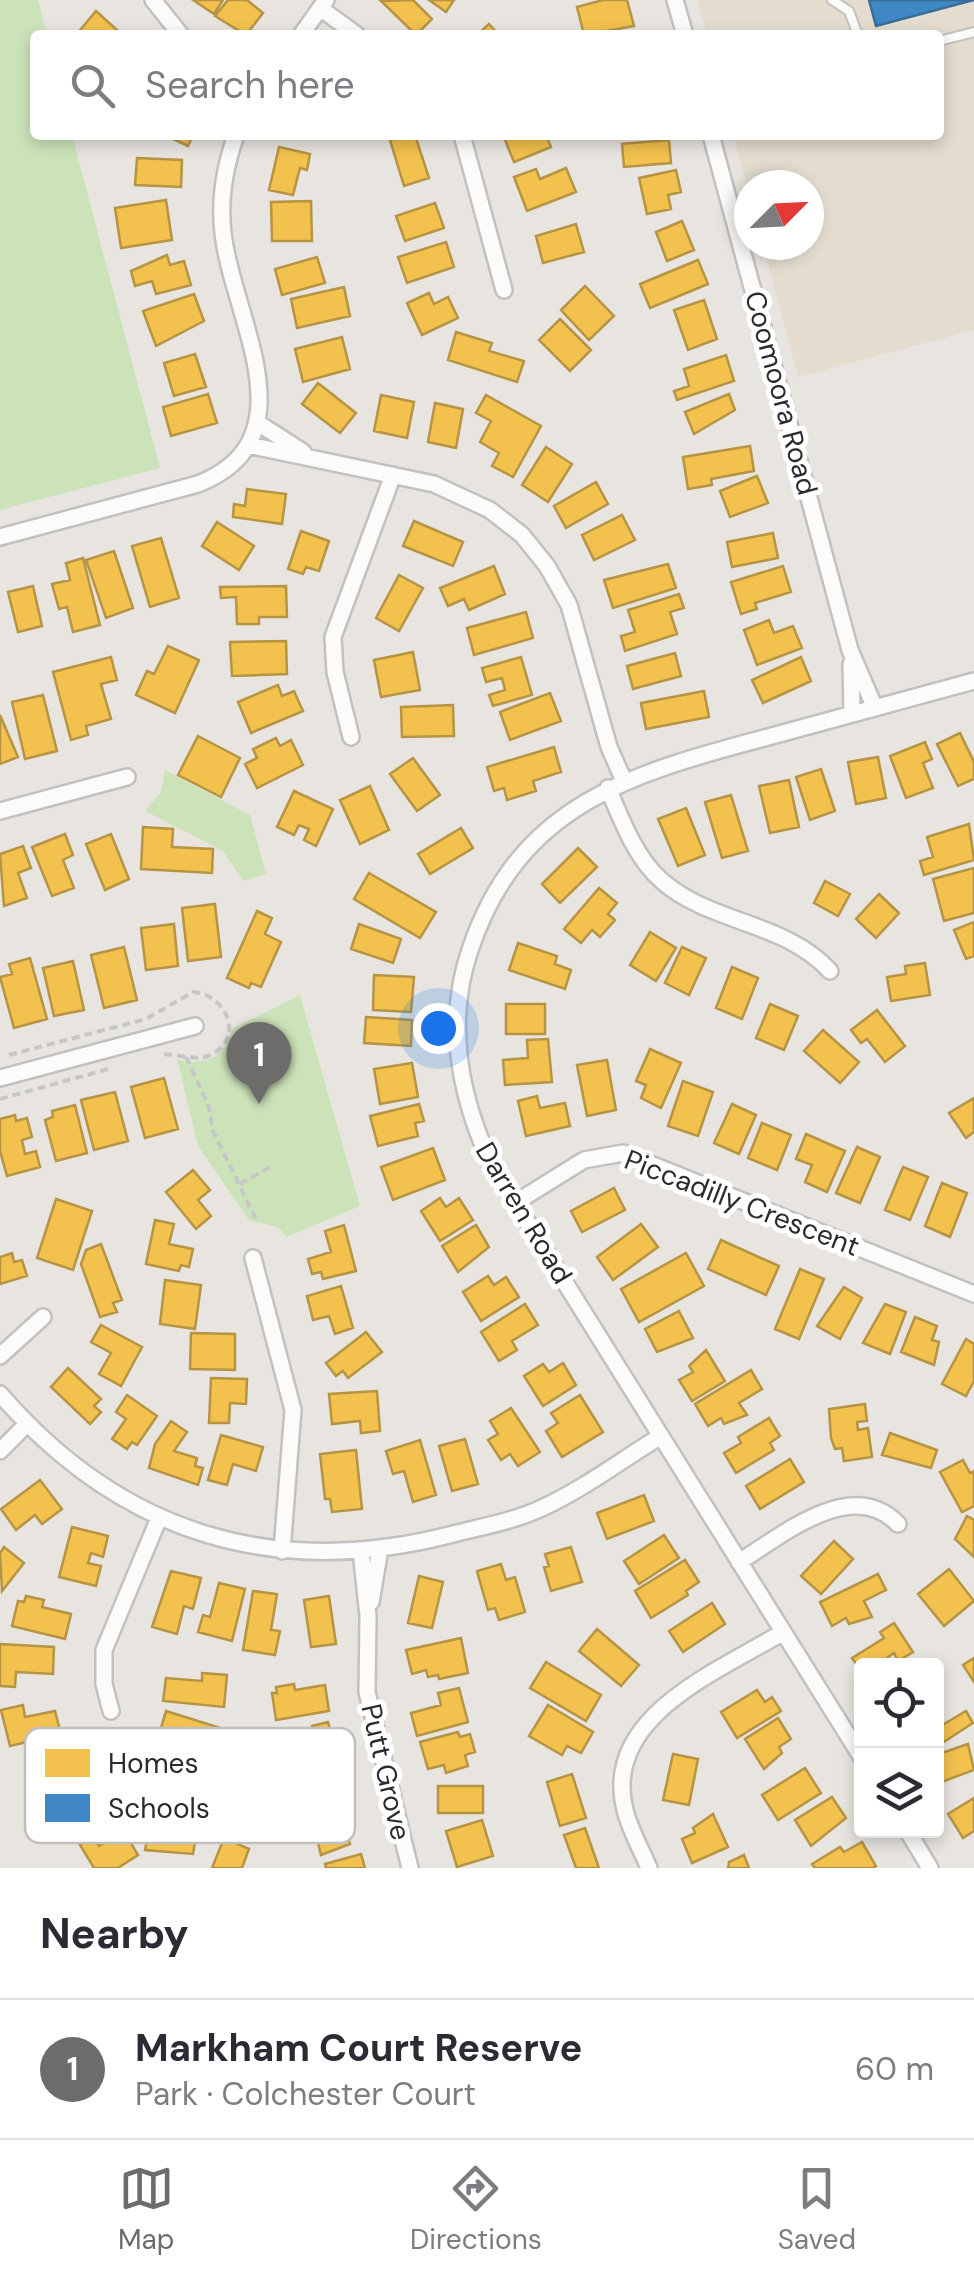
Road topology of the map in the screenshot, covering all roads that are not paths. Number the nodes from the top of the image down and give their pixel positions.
1 (153, 0) edge
2 (675, 0) edge
3 (832, 0) edge
4 (323, 4) edge
5 (177, 30) edge
6 (305, 30) edge
7 (352, 30) edge
8 (684, 30) edge
9 (856, 30) edge
10 (974, 32) edge
11 (944, 41) edge
12 (235, 140) edge
13 (463, 140) edge
14 (713, 140) edge
15 (504, 290) dead end
16 (258, 424) junction
17 (248, 445) junction
18 (311, 456) junction
19 (393, 475) junction
20 (0, 537) edge
21 (850, 650) junction
22 (974, 681) edge
23 (874, 708) junction
24 (852, 714) junction
25 (351, 736) dead end
26 (126, 777) dead end
27 (624, 781) junction
28 (608, 788) junction
29 (0, 812) edge
30 (830, 971) dead end
31 (195, 1026) dead end
32 (0, 1078) edge
33 (515, 1203) junction
34 (253, 1258) dead end
35 (974, 1294) edge
36 (43, 1317) dead end
37 (0, 1356) edge
38 (0, 1394) edge
39 (26, 1424) junction
40 (661, 1436) junction
41 (0, 1451) edge
42 (158, 1518) junction
43 (898, 1524) dead end
44 (380, 1549) junction
45 (282, 1551) junction
46 (361, 1551) junction
47 (740, 1562) junction
48 (368, 1616) junction
49 (783, 1632) junction
50 (111, 1711) dead end
51 (856, 1748) edge
52 (912, 1838) edge
53 (410, 1868) edge
54 (649, 1868) edge
55 (930, 1868) edge

1 - 5 street
2 - 8 street
3 - 9 lane
4 - 6 street
4 - 7 street
10 - 11 lane
12 - 16 street
13 - 15 street
14 - 21 street, Coomoora Road
16 - 17 street
16 - 18 street
17 - 18 street
17 - 20 street
18 - 19 street
19 - 25 street
19 - 27 street
21 - 23 street, Coomoora Road
21 - 24 street, Coomoora Road
22 - 23 street, Darren Road
23 - 24 street, Darren Road
24 - 27 street, Darren Road
26 - 29 street
27 - 28 street, Darren Road
28 - 30 street
28 - 33 street, Darren Road
31 - 32 street
33 - 35 street, Piccadilly Crescent
33 - 40 street, Darren Road
34 - 45 street
36 - 37 street
38 - 39 street
39 - 41 street
39 - 42 street
40 - 44 street
40 - 47 street, Darren Road
42 - 45 street
42 - 50 street
43 - 47 street
44 - 46 street
44 - 48 street, Putt Grove
45 - 46 street
46 - 48 street, Putt Grove
47 - 49 street, Darren Road
48 - 53 street, Putt Grove
49 - 51 street, Darren Road
49 - 54 street
52 - 55 street

